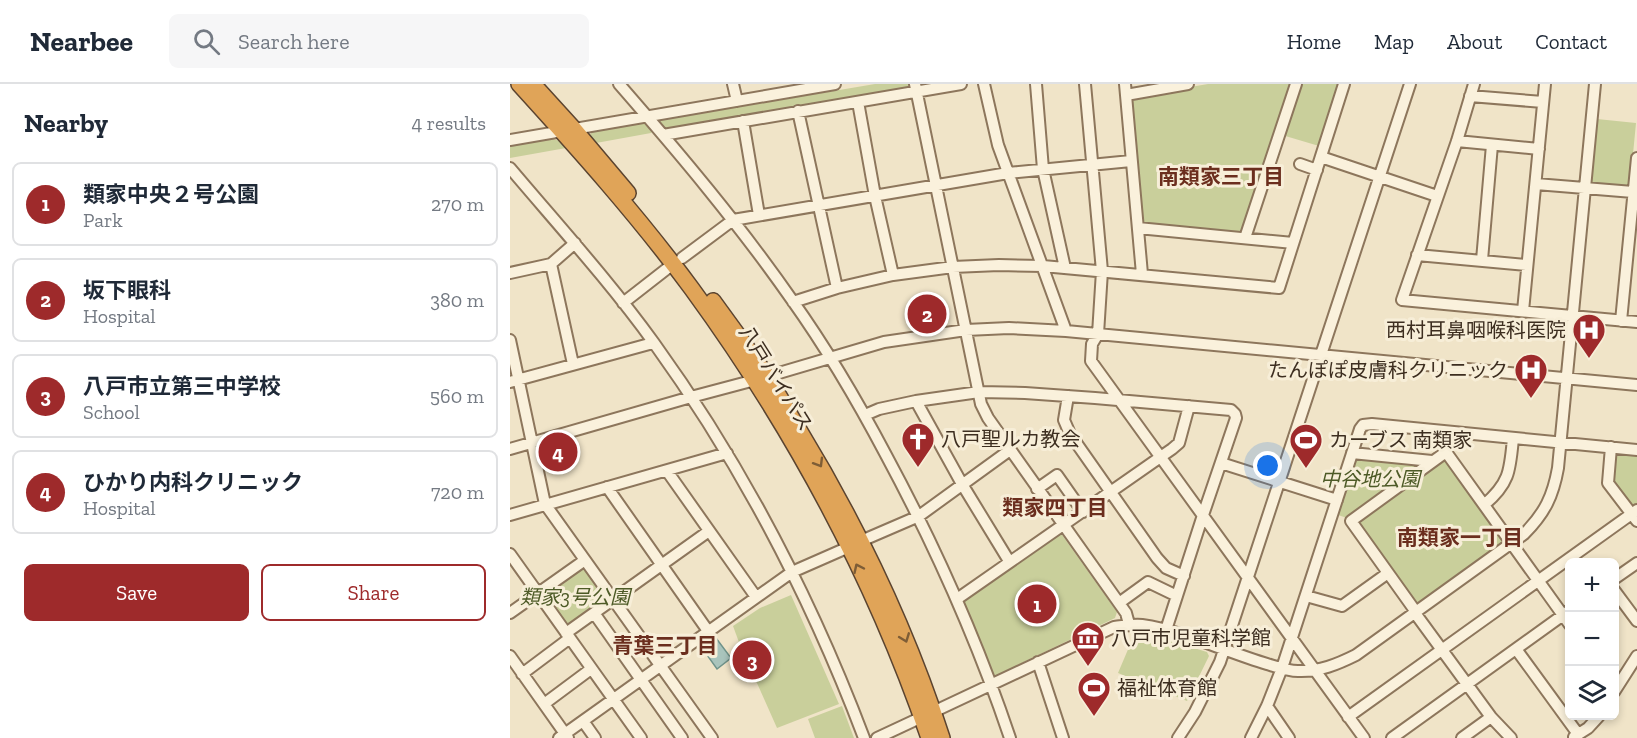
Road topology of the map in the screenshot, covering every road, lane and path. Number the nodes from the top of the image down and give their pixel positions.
1 (519, 84) edge
2 (533, 84) edge
3 (619, 84) edge
4 (733, 84) edge
5 (835, 84) edge
6 (961, 84) edge
7 (984, 84) edge
8 (1036, 84) edge
9 (1085, 84) edge
10 (1188, 84) edge
11 (1296, 84) edge
12 (1344, 84) edge
13 (1410, 84) edge
14 (1474, 84) edge
15 (1545, 84) edge
16 (1595, 84) edge
17 (916, 88) edge
18 (1126, 89) edge
19 (1470, 96) junction
20 (736, 100) junction
21 (858, 102) junction
22 (1543, 102) junction
23 (798, 111) junction
24 (647, 116) junction
25 (743, 121) junction
26 (568, 130) junction
27 (663, 135) junction
28 (510, 140) edge
29 (1457, 141) junction
30 (1492, 146) junction
31 (1539, 149) junction
32 (1321, 158) junction
33 (1637, 158) edge
34 (1131, 161) junction
35 (1093, 164) junction
36 (1300, 164) dead end
37 (510, 168) edge
38 (1043, 169) junction
39 (1317, 170) junction
40 (1008, 172) junction
41 (1379, 176) junction
42 (1536, 184) junction
43 (936, 186) junction
44 (1584, 188) junction
45 (1634, 192) junction
46 (874, 196) junction
47 (1437, 196) junction
48 (819, 204) junction
49 (759, 215) junction
50 (733, 220) junction
51 (1138, 228) junction
52 (1634, 229) edge
53 (1245, 238) junction
54 (574, 243) junction
55 (1293, 243) junction
56 (1417, 255) junction
57 (1482, 260) junction
58 (677, 261) junction
59 (551, 264) junction
60 (1527, 265) junction
61 (1043, 266) junction
62 (953, 267) junction
63 (1065, 268) junction
64 (1102, 271) junction
65 (510, 273) edge
66 (1142, 274) junction
67 (1631, 274) edge
68 (893, 275) junction
69 (837, 288) junction
70 (793, 302) junction
71 (623, 303) junction
72 (1523, 311) junction
73 (1572, 316) junction
74 (1621, 321) junction
75 (1637, 322) edge
76 (966, 330) junction
77 (1066, 331) junction
78 (1098, 334) junction
79 (510, 340) edge
80 (653, 343) junction
81 (1320, 356) junction
82 (830, 357) junction
83 (573, 364) junction
84 (761, 379) junction
85 (1567, 379) junction
86 (514, 381) edge
87 (1637, 385) edge
88 (979, 392) junction
89 (1068, 396) junction
90 (691, 397) junction
91 (1120, 400) junction
92 (916, 401) junction
93 (1189, 406) junction
94 (865, 415) junction
95 (1448, 432) junction
96 (1513, 438) junction
97 (532, 442) junction
98 (1560, 442) junction
99 (1611, 447) junction
100 (510, 449) edge
101 (1010, 450) junction
102 (1637, 450) edge
103 (1446, 452) junction
104 (727, 453) junction
105 (1353, 453) junction
106 (1160, 458) junction
107 (1432, 461) junction
108 (1221, 463) junction
109 (667, 471) junction
110 (1279, 481) junction
111 (962, 484) junction
112 (607, 487) junction
113 (1037, 489) junction
114 (1110, 493) junction
115 (1337, 500) junction
116 (545, 504) junction
117 (1484, 505) junction
118 (1083, 512) junction
119 (510, 514) edge
120 (1203, 514) junction
121 (1635, 515) edge
122 (919, 516) junction
123 (1332, 516) junction
124 (1351, 521) junction
125 (1063, 525) junction
126 (709, 531) junction
127 (855, 544) junction
128 (1511, 544) junction
129 (510, 554) edge
130 (585, 560) junction
131 (1009, 561) junction
132 (1637, 563) edge
133 (661, 565) junction
134 (792, 572) junction
135 (1388, 573) junction
136 (1184, 576) junction
137 (1619, 576) edge
138 (1248, 577) junction
139 (1537, 581) junction
140 (538, 593) junction
141 (1177, 596) junction
142 (1306, 596) junction
143 (756, 597) junction
144 (1619, 597) edge
145 (613, 599) junction
146 (957, 599) junction
147 (1119, 603) junction
148 (1416, 612) junction
149 (1565, 612) edge
150 (510, 613) edge
151 (594, 613) junction
152 (1565, 614) edge
153 (1637, 621) edge
154 (1129, 624) junction
155 (1166, 630) junction
156 (708, 631) junction
157 (568, 636) junction
158 (1292, 639) junction
159 (1516, 649) junction
160 (1224, 650) junction
161 (1442, 650) junction
162 (510, 656) edge
163 (1637, 656) edge
164 (1038, 662) junction
165 (660, 666) junction
166 (1282, 668) junction
167 (591, 669) junction
168 (1315, 670) junction
169 (522, 674) junction
170 (641, 680) junction
171 (1619, 683) edge
172 (991, 684) junction
173 (1466, 684) junction
174 (614, 699) junction
175 (544, 704) junction
176 (1267, 706) junction
177 (927, 714) junction
178 (1348, 717) junction
179 (1491, 717) junction
180 (1595, 720) edge
181 (583, 721) junction
182 (564, 736) edge
183 (1575, 736) edge
184 (595, 738) edge
185 (641, 738) edge
186 (682, 738) edge
187 (712, 738) edge
188 (864, 738) edge
189 (877, 738) edge
190 (929, 738) edge
191 (942, 738) edge
192 (1010, 738) edge
193 (1063, 738) edge
194 (1178, 738) edge
195 (1251, 738) edge
196 (1289, 738) edge
197 (1364, 738) edge
198 (1392, 738) edge
199 (1462, 738) edge
200 (1511, 738) edge

1 - 26 highway, 八戸バイパス
2 - 26 highway, 八戸バイパス
3 - 24 street
4 - 20 street
5 - 20 street
6 - 17 street
7 - 40 street
8 - 38 street
9 - 35 street
10 - 18 street
11 - 53 street
12 - 32 street
13 - 41 street
14 - 19 street
15 - 22 street
16 - 44 street
17 - 21 street
17 - 43 street
18 - 34 street
19 - 22 street
19 - 29 street
20 - 24 street
21 - 23 street
21 - 46 street
22 - 31 street
23 - 25 street
23 - 48 street
24 - 26 street
24 - 27 street
25 - 27 street
25 - 49 street
26 - 28 street
26 - 58 highway, 八戸バイパス
27 - 50 street
29 - 30 street
29 - 47 street
30 - 31 street
30 - 57 street
31 - 42 street
32 - 39 street
32 - 41 street
33 - 45 street
34 - 35 street
34 - 51 street
35 - 38 street
35 - 64 street
36 - 39 street
37 - 54 street
38 - 40 street
38 - 63 street
39 - 55 street
40 - 43 street
40 - 61 street
41 - 47 street
41 - 81 street
42 - 44 street
42 - 60 street
43 - 46 street
43 - 62 street
44 - 45 street
44 - 73 street
45 - 52 street
46 - 48 street
46 - 68 street
47 - 56 street
48 - 49 street
48 - 69 street
49 - 50 street
50 - 58 street
50 - 70 street
51 - 53 street
51 - 66 street
52 - 67 street
53 - 55 street
54 - 59 street
54 - 71 street
55 - 66 street
56 - 57 street
56 - 72 street
57 - 60 street
58 - 71 street
58 - 84 highway, 八戸バイパス
59 - 65 street
59 - 83 street
60 - 72 street
61 - 62 street
61 - 63 street
61 - 77 street
62 - 68 street
62 - 76 street
63 - 64 street
64 - 66 street
64 - 78 street
67 - 74 street
68 - 69 street
69 - 70 street
70 - 82 street
71 - 80 street
72 - 73 street
73 - 74 street
73 - 85 street
74 - 75 street
76 - 77 street
76 - 82 street
76 - 88 street
77 - 78 street
78 - 81 street
78 - 91 street
79 - 86 street
80 - 83 street
80 - 90 street
81 - 85 street
81 - 110 street
82 - 84 street
82 - 94 street
83 - 86 street
84 - 90 street
84 - 127 highway, 八戸バイパス
85 - 87 street
85 - 98 street
86 - 97 street
88 - 89 street
88 - 92 street
88 - 101 street
89 - 91 street
89 - 114 street
90 - 97 street
90 - 104 street
91 - 93 street
91 - 106 street
92 - 94 street
92 - 111 street
93 - 106 street
93 - 108 street
94 - 122 street
95 - 96 street
95 - 103 street
95 - 105 street
96 - 98 street
96 - 117 street
97 - 100 street
97 - 116 street
98 - 99 street
98 - 128 street
99 - 102 street
99 - 121 street
101 - 111 street
101 - 113 street
103 - 107 street
103 - 117 street
104 - 109 street
104 - 134 street
105 - 107 street
105 - 115 street
106 - 114 street
106 - 120 street
107 - 124 street
108 - 110 street
108 - 120 street
109 - 112 street
109 - 126 street
110 - 115 street
110 - 138 street
111 - 122 street
111 - 131 street
112 - 116 street
112 - 133 street
113 - 118 street
113 - 125 street
114 - 118 street
114 - 136 street
115 - 123 street
116 - 119 street
116 - 130 street
117 - 128 street
118 - 125 street
120 - 136 street
120 - 138 street
121 - 139 street
122 - 127 street
122 - 146 street
123 - 124 street
123 - 142 street
124 - 135 street
125 - 131 street
125 - 147 street
126 - 133 street
126 - 143 street
127 - 134 street
127 - 177 highway, 八戸バイパス
128 - 139 street
128 - 148 street
129 - 140 street
130 - 140 street
130 - 145 street
131 - 146 street
132 - 137 street
133 - 145 street
133 - 156 street
134 - 143 street
134 - 188 street
135 - 142 street
135 - 148 street
136 - 141 street
138 - 158 street
138 - 160 street
139 - 149 street
139 - 161 street
140 - 150 street
140 - 157 street
141 - 147 street
141 - 155 street
142 - 158 street
143 - 156 street
144 - 153 street
145 - 151 street
145 - 165 street
146 - 172 street
147 - 154 street
148 - 161 street
148 - 168 street
151 - 157 street
151 - 170 street
152 - 159 street
154 - 155 street
154 - 164 street
155 - 160 street
156 - 165 street
157 - 167 street
157 - 169 street
158 - 166 street
158 - 168 street
159 - 173 street
159 - 183 street
160 - 166 street
160 - 194 street
161 - 173 street
161 - 178 street
162 - 169 street
163 - 171 street
164 - 172 street
164 - 193 street
165 - 170 street
165 - 187 street
166 - 168 street
166 - 176 street
167 - 174 street
167 - 175 street
168 - 178 street
169 - 175 street
170 - 174 street
170 - 186 street
172 - 177 street
172 - 192 street
173 - 179 street
173 - 198 street
174 - 181 street
174 - 185 street
175 - 182 street
176 - 195 street
176 - 196 street
177 - 189 street
177 - 190 highway, 八戸バイパス
177 - 191 highway, 八戸バイパス
178 - 197 street
179 - 199 street
179 - 200 street
180 - 183 street
181 - 182 street
181 - 184 street

